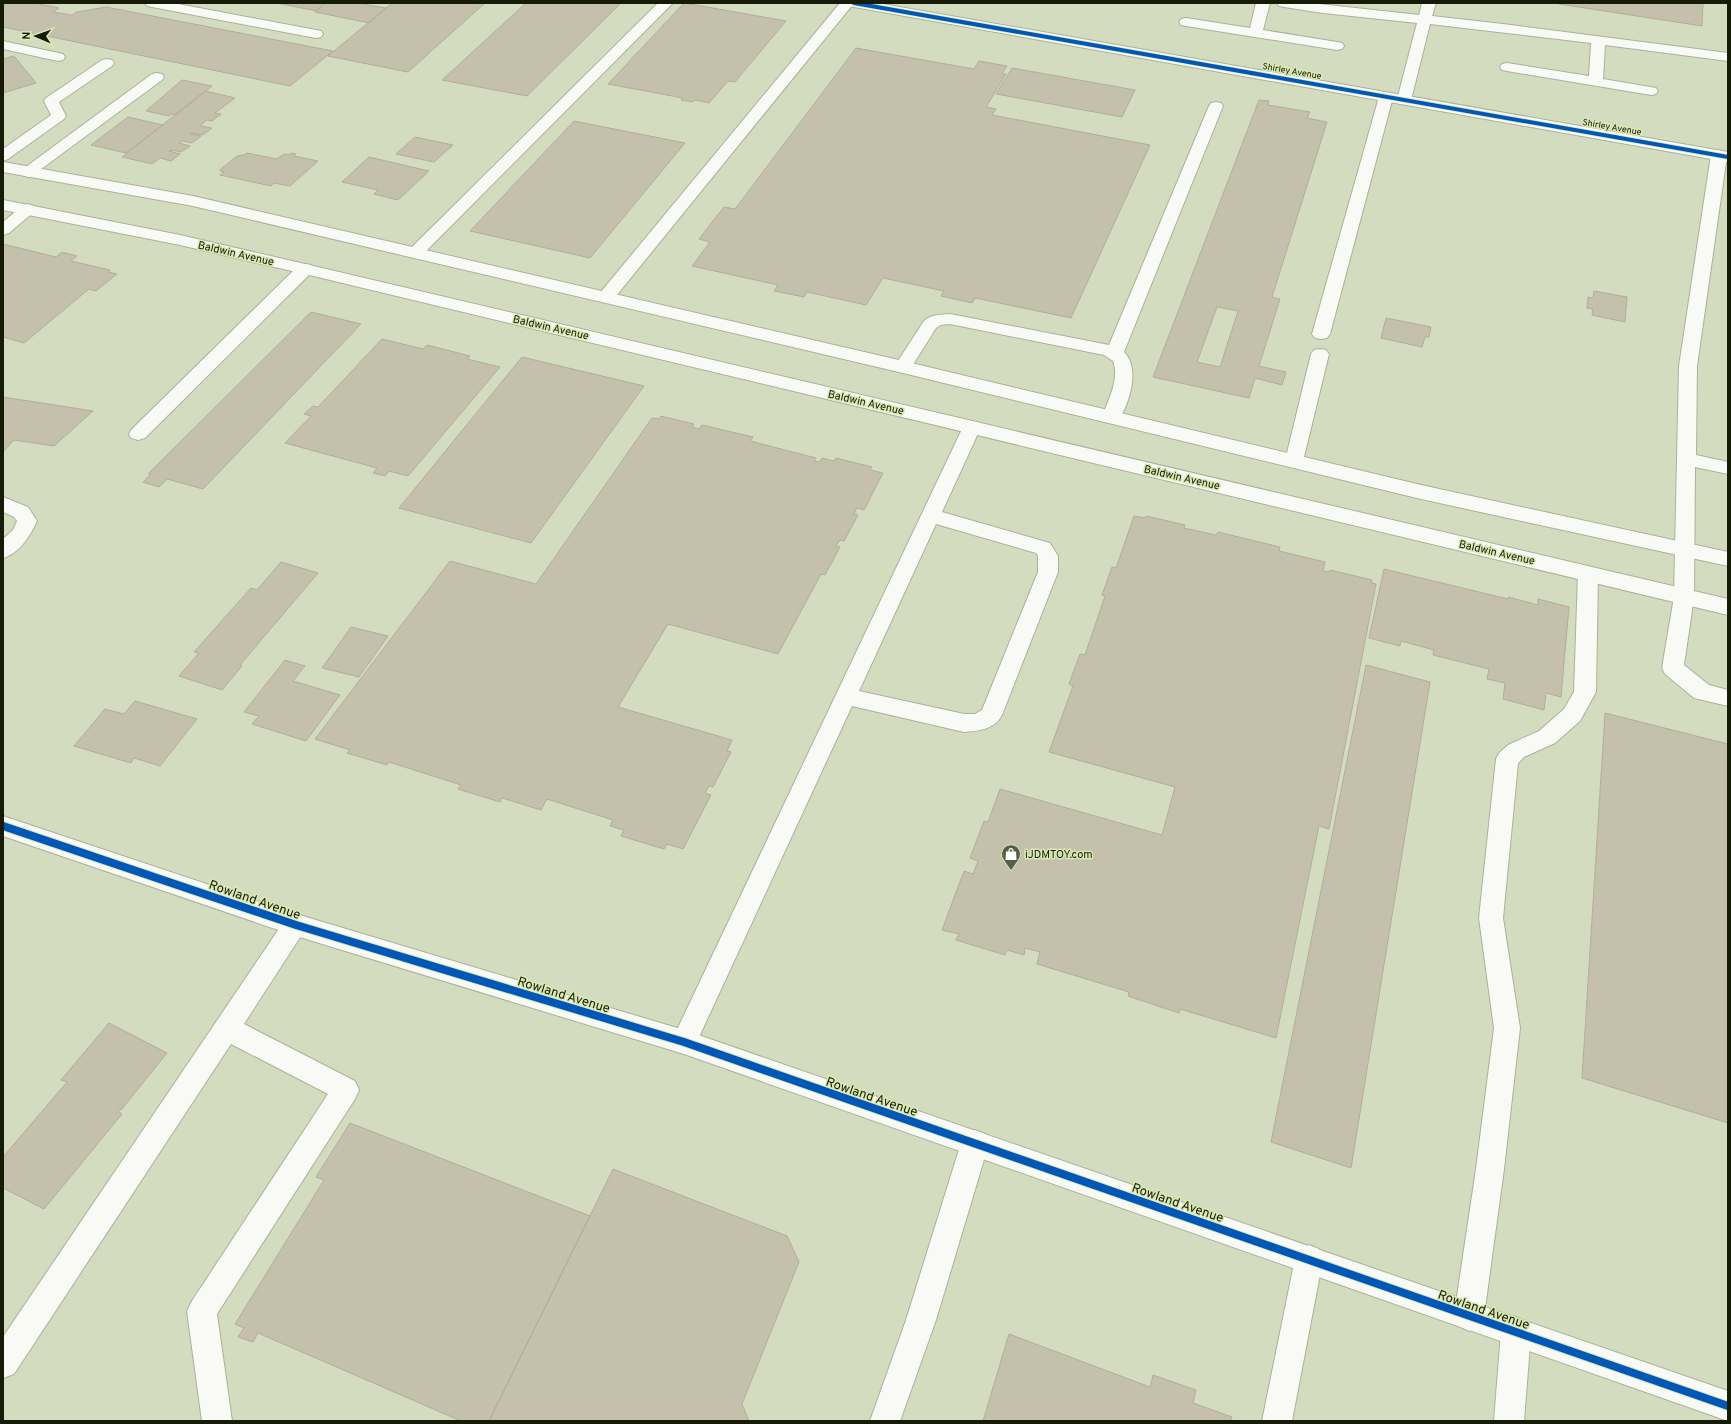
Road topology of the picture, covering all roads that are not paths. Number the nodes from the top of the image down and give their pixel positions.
1 (152, 3) edge
2 (666, 3) edge
3 (847, 3) edge
4 (854, 3) edge
5 (1263, 3) edge
6 (1284, 3) edge
7 (1429, 3) edge
8 (1424, 18) junction
9 (1186, 22) dead end
10 (1255, 33) junction
11 (316, 34) dead end
12 (1598, 40) junction
13 (3, 45) edge
14 (1336, 46) dead end
15 (58, 57) dead end
16 (1728, 57) edge
17 (107, 63) dead end
18 (1507, 67) dead end
19 (157, 77) dead end
20 (1596, 82) junction
21 (1652, 91) dead end
22 (1386, 96) junction
23 (1404, 100) junction
24 (1216, 106) dead end
25 (3, 156) edge
26 (1724, 156) edge
27 (3, 167) edge
28 (28, 172) junction
29 (3, 205) edge
30 (28, 209) junction
31 (3, 230) edge
32 (415, 253) junction
33 (305, 269) junction
34 (606, 298) junction
35 (1322, 334) dead end
36 (1115, 353) junction
37 (1320, 354) dead end
38 (903, 367) junction
39 (1111, 417) junction
40 (972, 427) junction
41 (138, 434) dead end
42 (1686, 459) junction
43 (1294, 461) junction
44 (1728, 468) edge
45 (3, 504) edge
46 (931, 516) junction
47 (1684, 549) junction
48 (3, 551) edge
49 (1728, 559) edge
50 (1588, 574) junction
51 (1684, 597) junction
52 (1728, 607) edge
53 (846, 696) junction
54 (1728, 698) edge
55 (3, 826) edge
56 (296, 925) junction
57 (228, 1028) junction
58 (684, 1042) junction
59 (975, 1143) junction
60 (1308, 1259) junction
61 (1469, 1316) junction
62 (1516, 1332) junction
63 (3, 1363) edge
64 (1728, 1406) edge
65 (217, 1421) edge
66 (885, 1421) edge
67 (1277, 1421) edge
68 (1509, 1421) edge

1 - 11 main road
2 - 32 main road
3 - 34 main road
4 - 22 main road, Shirley Avenue
5 - 10 main road
6 - 8 main road
7 - 8 main road
8 - 12 main road
8 - 23 main road
9 - 10 main road
10 - 14 main road
12 - 16 main road
12 - 20 main road
13 - 15 main road
17 - 25 main road
18 - 20 main road
19 - 28 main road
20 - 21 main road
22 - 23 main road, Shirley Avenue
22 - 35 main road
23 - 26 main road, Shirley Avenue
24 - 36 main road
26 - 42 main road
27 - 28 main road
28 - 32 main road
29 - 30 main road, Baldwin Avenue
30 - 31 main road
30 - 33 main road, Baldwin Avenue
32 - 34 main road
33 - 40 main road, Baldwin Avenue
33 - 41 main road
34 - 38 main road
36 - 38 main road
36 - 39 main road
37 - 43 main road
38 - 39 main road
39 - 43 main road
40 - 46 main road
40 - 50 main road, Baldwin Avenue
42 - 44 main road
42 - 47 main road
43 - 47 main road
45 - 48 main road
46 - 53 main road
46 - 53 main road
47 - 49 main road
47 - 51 main road
50 - 51 main road, Baldwin Avenue
50 - 61 main road
51 - 52 main road, Baldwin Avenue
51 - 54 main road
53 - 58 main road
55 - 56 main road, Rowland Avenue
56 - 57 main road
56 - 58 main road, Rowland Avenue
57 - 63 main road
57 - 65 main road
58 - 59 main road, Rowland Avenue
59 - 60 main road, Rowland Avenue
59 - 66 main road
60 - 61 main road, Rowland Avenue
60 - 67 main road
61 - 62 main road, Rowland Avenue
62 - 64 main road, Rowland Avenue
62 - 68 main road

